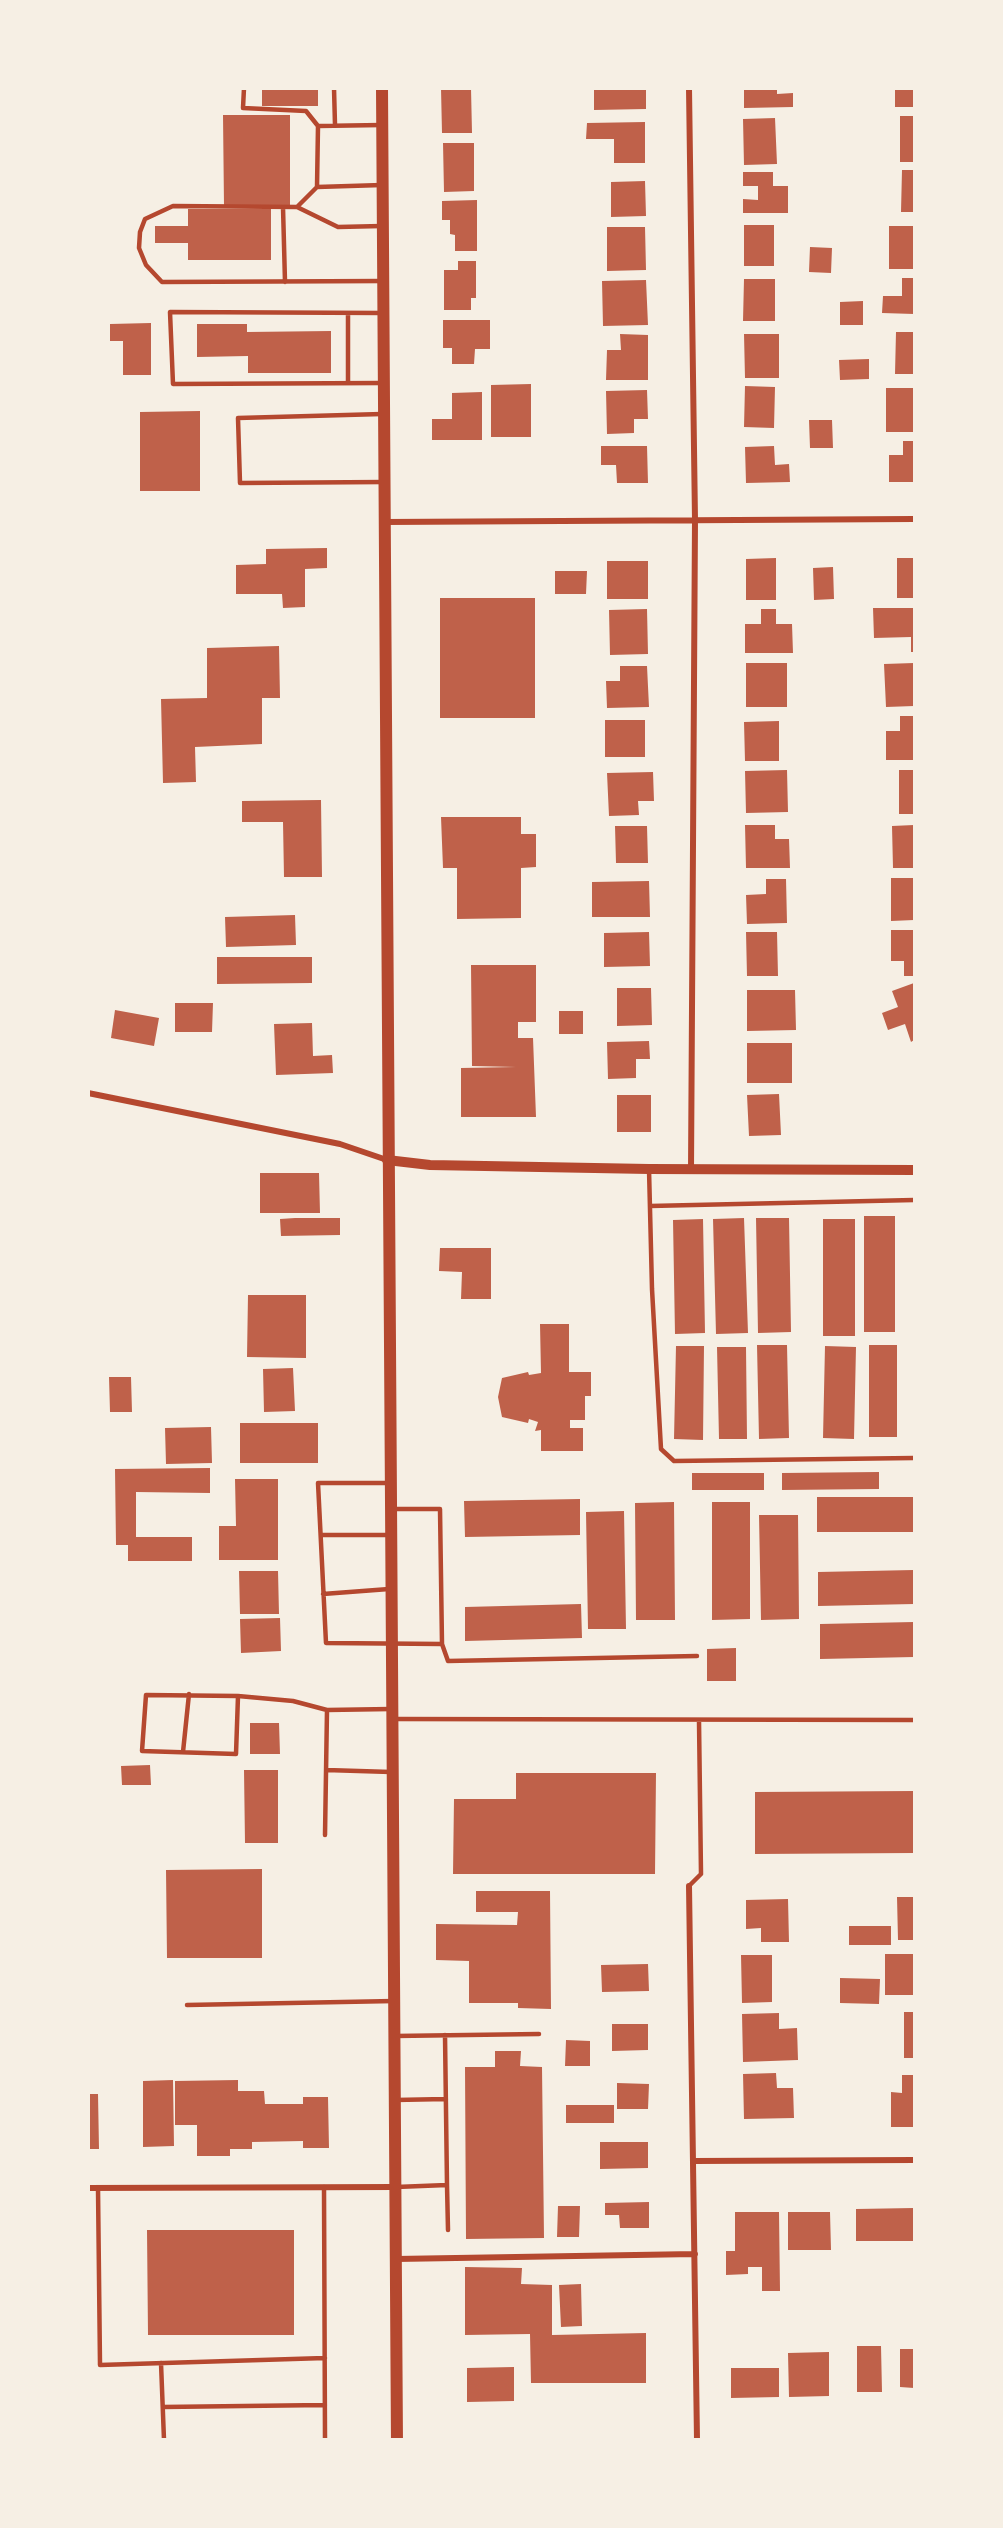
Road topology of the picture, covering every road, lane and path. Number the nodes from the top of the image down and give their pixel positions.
1 (244, 88) edge
2 (334, 88) edge
3 (382, 88) edge
4 (689, 88) edge
5 (335, 125) junction
6 (382, 125) junction
7 (318, 126) junction
8 (382, 185) junction
9 (317, 187) junction
10 (282, 207) junction
11 (297, 207) junction
12 (383, 226) junction
13 (285, 282) junction
14 (383, 282) junction
15 (348, 313) junction
16 (384, 313) junction
17 (348, 383) junction
18 (384, 383) junction
19 (385, 414) junction
20 (385, 482) junction
21 (915, 519) edge
22 (695, 520) junction
23 (385, 522) junction
24 (88, 1094) edge
25 (387, 1160) junction
26 (649, 1169) junction
27 (691, 1170) junction
28 (915, 1170) edge
29 (915, 1200) edge
30 (650, 1206) junction
31 (915, 1458) edge
32 (389, 1483) junction
33 (390, 1509) junction
34 (321, 1535) junction
35 (390, 1535) junction
36 (390, 1589) junction
37 (323, 1594) junction
38 (442, 1644) junction
39 (391, 1645) junction
40 (697, 1656) dead end
41 (189, 1694) junction
42 (238, 1696) junction
43 (327, 1710) junction
44 (391, 1714) junction
45 (915, 1720) edge
46 (699, 1721) junction
47 (183, 1752) junction
48 (326, 1770) junction
49 (391, 1772) junction
50 (325, 1835) dead end
51 (689, 1886) joint
52 (394, 2001) junction
53 (187, 2005) dead end
54 (539, 2034) dead end
55 (445, 2035) junction
56 (394, 2036) junction
57 (446, 2099) junction
58 (394, 2100) junction
59 (915, 2160) edge
60 (694, 2161) junction
61 (447, 2186) junction
62 (324, 2187) junction
63 (395, 2187) junction
64 (88, 2188) edge
65 (98, 2188) junction
66 (448, 2230) dead end
67 (696, 2254) junction
68 (396, 2259) junction
69 (325, 2358) junction
70 (161, 2363) junction
71 (325, 2405) junction
72 (163, 2407) junction
73 (164, 2439) edge
74 (326, 2439) edge
75 (397, 2439) edge
76 (697, 2439) edge

1 - 7 lane
2 - 5 lane
3 - 6 main road
4 - 22 street
5 - 6 lane
5 - 7 lane
6 - 8 main road
7 - 9 lane
8 - 9 lane
8 - 12 main road
9 - 11 lane
10 - 11 lane
10 - 13 lane
10 - 13 lane
11 - 12 lane
12 - 14 main road
13 - 14 lane
14 - 16 main road
15 - 16 lane
15 - 17 lane
15 - 17 lane
16 - 18 main road
17 - 18 lane
18 - 19 main road
19 - 20 main road
19 - 20 lane
20 - 23 main road
21 - 22 street
22 - 23 street
22 - 27 street
23 - 25 main road
24 - 25 street
25 - 26 street
25 - 32 main road
26 - 27 street
26 - 30 lane
27 - 28 street
29 - 30 lane
30 - 31 lane
32 - 33 main road
32 - 34 lane
33 - 35 main road
33 - 38 lane
34 - 35 lane
34 - 37 lane
35 - 36 main road
36 - 37 lane
36 - 39 main road
37 - 39 lane
38 - 39 lane
38 - 40 lane
39 - 44 main road
41 - 42 lane
41 - 47 lane
41 - 47 lane
42 - 43 lane
42 - 47 lane
43 - 44 lane
43 - 48 lane
44 - 46 lane
44 - 49 main road
45 - 46 lane
46 - 51 lane
48 - 49 lane
48 - 50 lane
49 - 52 main road
51 - 60 street
52 - 53 lane
52 - 56 main road
54 - 55 lane
55 - 56 lane
55 - 57 lane
56 - 58 main road
57 - 58 lane
57 - 61 lane
58 - 63 main road
59 - 60 street
60 - 67 street
61 - 63 lane
61 - 66 lane
62 - 63 street
62 - 65 street
62 - 69 lane
63 - 68 main road
64 - 65 street
65 - 70 lane
67 - 68 street
67 - 76 street
68 - 75 main road
69 - 70 lane
69 - 71 lane
70 - 72 lane
71 - 72 lane
71 - 74 lane
72 - 73 lane

